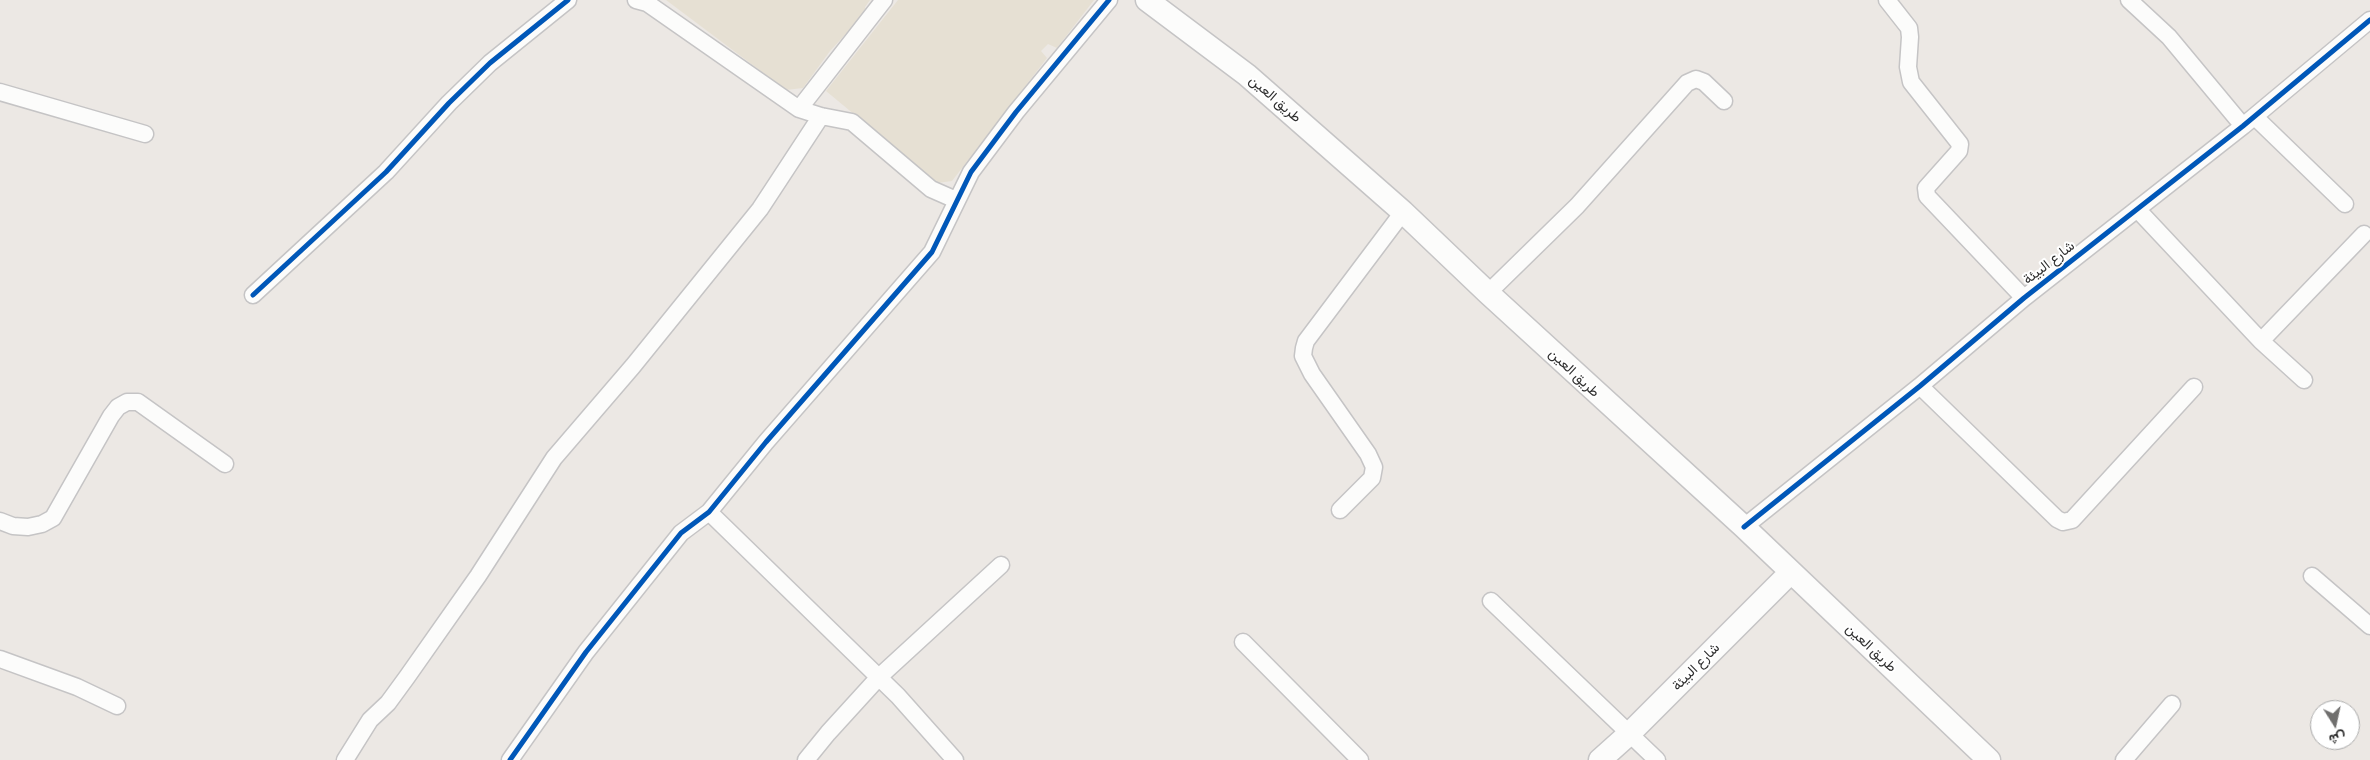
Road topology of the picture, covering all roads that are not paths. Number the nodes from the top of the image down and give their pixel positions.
1 (568, 0) edge
2 (884, 0) edge
3 (1109, 0) edge
4 (1146, 0) edge
5 (1887, 0) edge
6 (2128, 0) edge
7 (644, 1) edge
8 (2370, 20) edge
9 (0, 92) edge
10 (1724, 101) dead end
11 (799, 109) junction
12 (821, 116) junction
13 (2249, 121) junction
14 (146, 134) dead end
15 (956, 200) junction
16 (2345, 204) dead end
17 (2137, 209) junction
18 (1402, 212) junction
19 (2364, 234) dead end
20 (1488, 294) junction
21 (253, 296) dead end
22 (2024, 298) junction
23 (2261, 341) junction
24 (2304, 380) dead end
25 (1920, 386) junction
26 (2194, 387) dead end
27 (225, 464) dead end
28 (1340, 510) dead end
29 (709, 512) junction
30 (0, 521) edge
31 (1744, 527) junction
32 (1001, 565) dead end
33 (1790, 572) junction
34 (2312, 576) dead end
35 (1491, 602) dead end
36 (2370, 626) edge
37 (1242, 642) dead end
38 (0, 659) edge
39 (879, 677) junction
40 (2172, 704) dead end
41 (117, 706) dead end
42 (1629, 734) junction
43 (345, 760) edge
44 (510, 760) edge
45 (806, 760) edge
46 (955, 760) edge
47 (1360, 760) edge
48 (1600, 760) edge
49 (1657, 760) edge
50 (1989, 760) edge
51 (2124, 760) edge

1 - 21 street
2 - 11 street
3 - 15 street
4 - 18 main road, طريق العين
5 - 22 street
6 - 13 street
7 - 11 street
8 - 13 street, شارع البيئة
9 - 14 street
10 - 20 street
11 - 12 street
12 - 15 street
12 - 43 street
13 - 16 street
13 - 17 street, شارع البيئة
15 - 29 street
17 - 22 street, شارع البيئة
17 - 23 street
18 - 20 main road, طريق العين
18 - 28 street
19 - 23 street
20 - 31 main road, طريق العين
22 - 25 street, شارع البيئة
23 - 24 street
25 - 26 street
25 - 31 street, شارع البيئة
27 - 30 street
29 - 39 street
29 - 44 street
31 - 33 main road, طريق العين
32 - 39 street
33 - 42 main road, شارع البيئة
33 - 50 main road, طريق العين
34 - 36 street
35 - 42 street
37 - 47 street
38 - 41 street
39 - 45 street
39 - 46 street
40 - 51 street
42 - 48 main road, شارع البيئة
42 - 49 street

